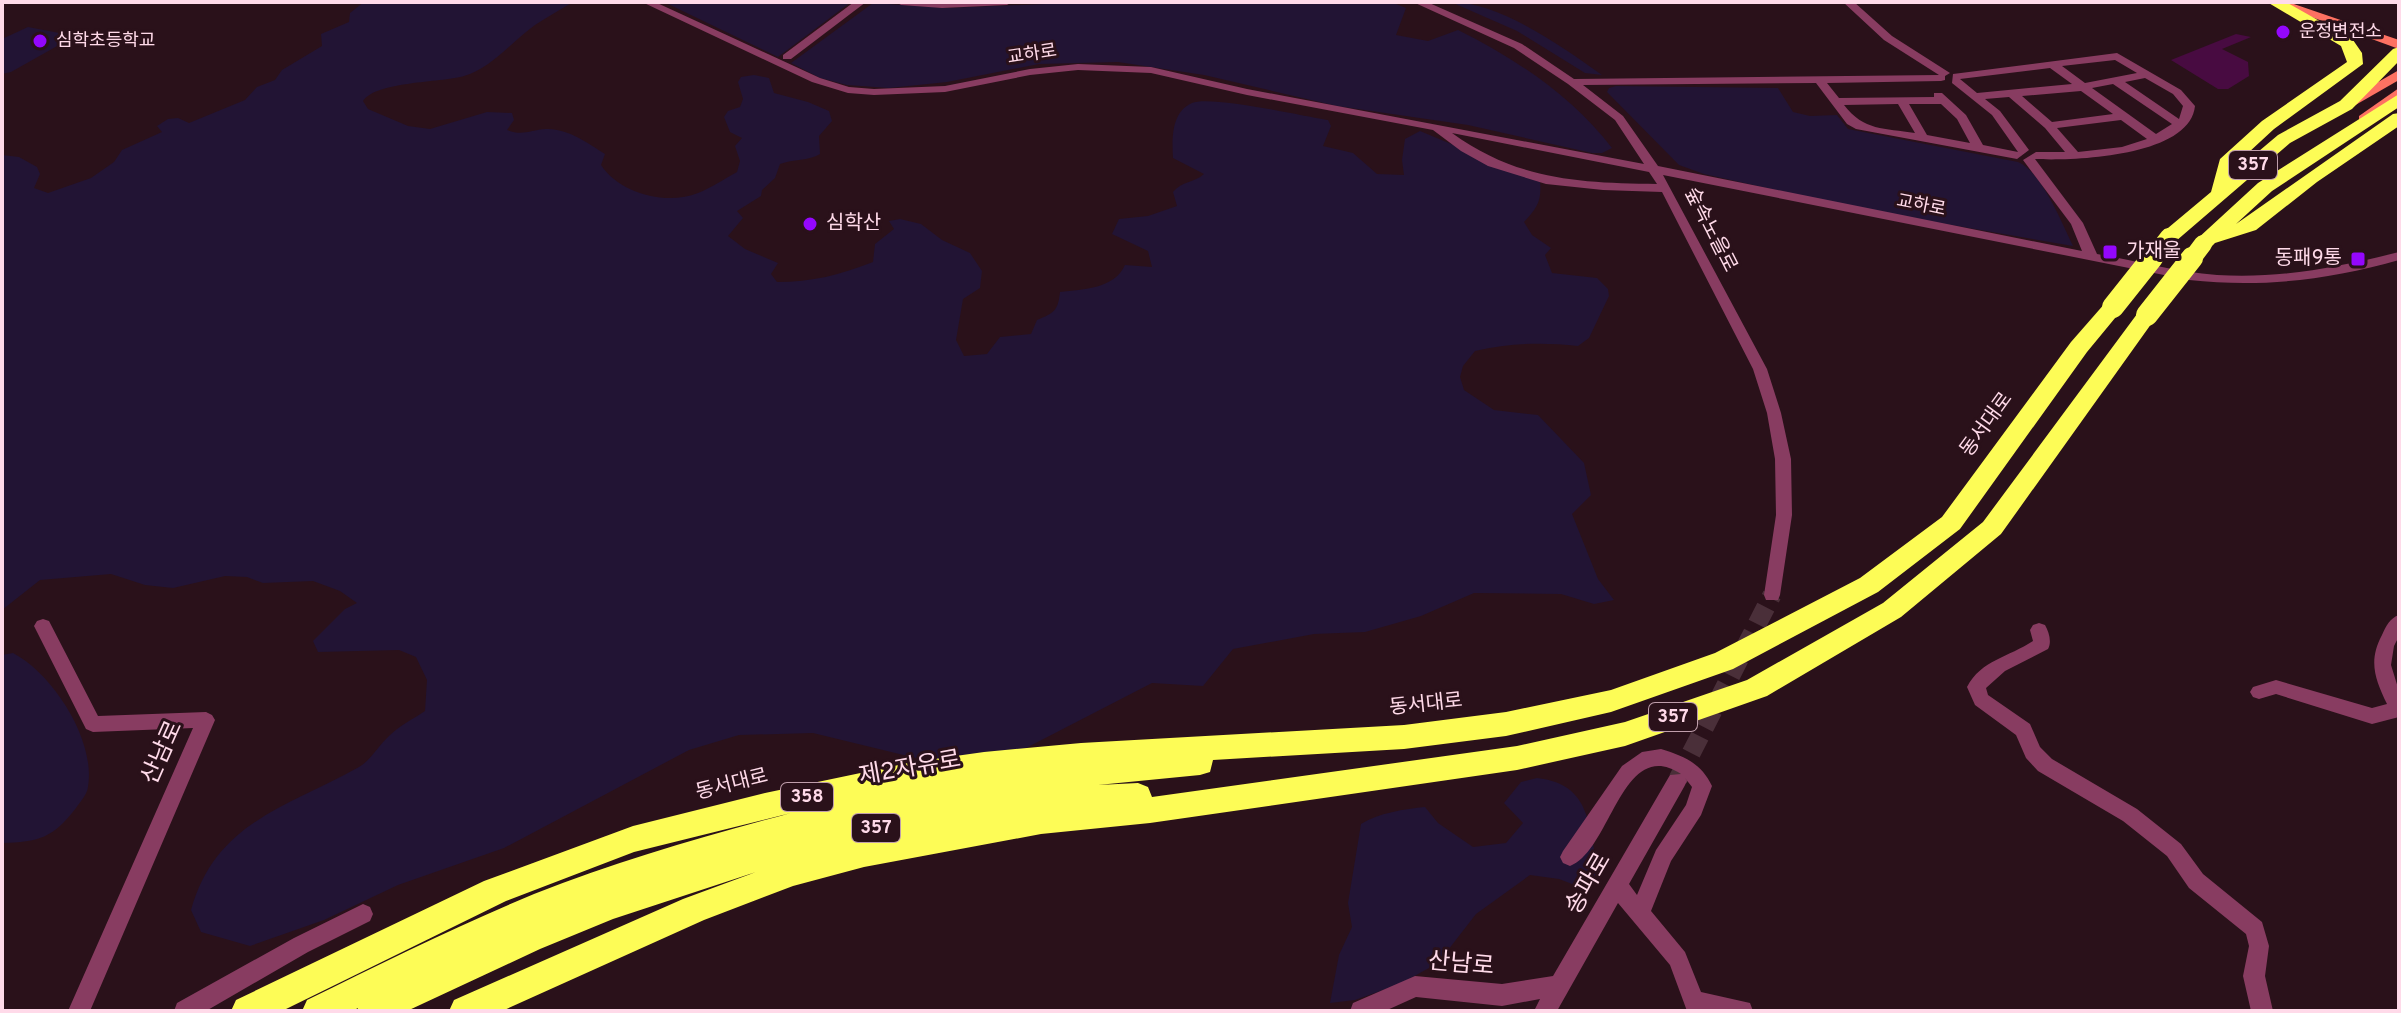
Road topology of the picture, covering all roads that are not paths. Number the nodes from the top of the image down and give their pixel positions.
1 (647, 2) edge
2 (861, 2) edge
3 (901, 2) edge
4 (999, 2) edge
5 (1007, 2) edge
6 (1418, 2) edge
7 (1848, 2) edge
8 (2276, 2) edge
9 (944, 4) edge
10 (787, 57) dead end
11 (2398, 58) edge
12 (2053, 65) junction
13 (2148, 74) junction
14 (1949, 77) junction
15 (1922, 79) junction
16 (1820, 81) junction
17 (1572, 82) junction
18 (2117, 82) junction
19 (2082, 87) junction
20 (2399, 92) edge
21 (2013, 94) junction
22 (1977, 96) junction
23 (2399, 99) edge
24 (1944, 100) junction
25 (1901, 101) junction
26 (1836, 102) junction
27 (2123, 116) junction
28 (2399, 118) edge
29 (2361, 121) junction
30 (2179, 124) junction
31 (2049, 126) junction
32 (1437, 128) junction
33 (2399, 131) edge
34 (1632, 137) junction
35 (1923, 139) junction
36 (2156, 140) junction
37 (1980, 150) junction
38 (2026, 155) junction
39 (2074, 155) junction
40 (2343, 156) junction
41 (1601, 160) junction
42 (1654, 171) junction
43 (1666, 188) junction
44 (2220, 193) junction
45 (2203, 244) junction
46 (2091, 256) junction
47 (2399, 256) edge
48 (1772, 595) tunnel mouth
49 (2399, 622) edge
50 (43, 626) dead end
51 (2039, 630) dead end
52 (2259, 692) dead end
53 (2398, 708) edge
54 (1404, 737) junction
55 (1409, 773) junction
56 (1677, 781) tunnel mouth
57 (1570, 857) dead end
58 (1618, 887) junction
59 (1641, 911) junction
60 (363, 914) dead end
61 (1561, 985) junction
62 (1697, 1006) edge
63 (79, 1011) edge
64 (185, 1011) edge
65 (247, 1011) edge
66 (318, 1011) edge
67 (373, 1011) edge
68 (465, 1011) edge
69 (1361, 1011) edge
70 (1545, 1011) edge
71 (1742, 1011) edge
72 (2262, 1011) edge

1 - 32 street, 교하로
2 - 10 street
3 - 9 street
4 - 5 street
4 - 9 street
6 - 17 street, 숲속노을로
7 - 14 street
8 - 11 main road
8 - 44 highway
11 - 44 highway, 동서대로 / 357
12 - 13 street
12 - 14 street
12 - 19 street
13 - 18 street
13 - 30 street
14 - 15 street
14 - 22 street
15 - 16 street
15 - 24 street
16 - 17 street
16 - 26 street
17 - 34 street, 숲속노을로
18 - 19 street
18 - 30 street
19 - 21 street
19 - 27 street
20 - 29 main road, 357
21 - 22 street
21 - 31 street
22 - 38 street
23 - 29 highway
24 - 25 street
24 - 37 street
25 - 26 street
25 - 35 street
26 - 35 street
27 - 31 street
27 - 36 street
28 - 40 highway
29 - 45 highway, 357
30 - 36 street
31 - 39 street
32 - 41 street, 교하로
32 - 43 street, 교하로
33 - 40 highway
34 - 41 street
34 - 42 street, 숲속노을로
35 - 37 street
36 - 39 street
37 - 38 street
38 - 39 street
38 - 46 street
40 - 45 highway
41 - 42 street, 교하로
42 - 43 street, 숲속노을로
42 - 46 street, 교하로
43 - 48 street, 숲속노을로
44 - 54 highway, 동서대로 / 357, bridge
45 - 55 highway, 357, bridge
46 - 47 street, 교하로
49 - 53 street
50 - 63 street, 산남로
51 - 72 street
52 - 53 street
54 - 65 highway, 동서대로 / 358
54 - 66 highway, 제2자유로 / 357
55 - 67 highway, 357
55 - 68 highway
56 - 58 street, 송파로
57 - 59 street
58 - 59 street
58 - 61 street, 송파로
59 - 62 street
60 - 64 street
61 - 69 street, 산남로
61 - 70 street, 송파로
62 - 71 street

